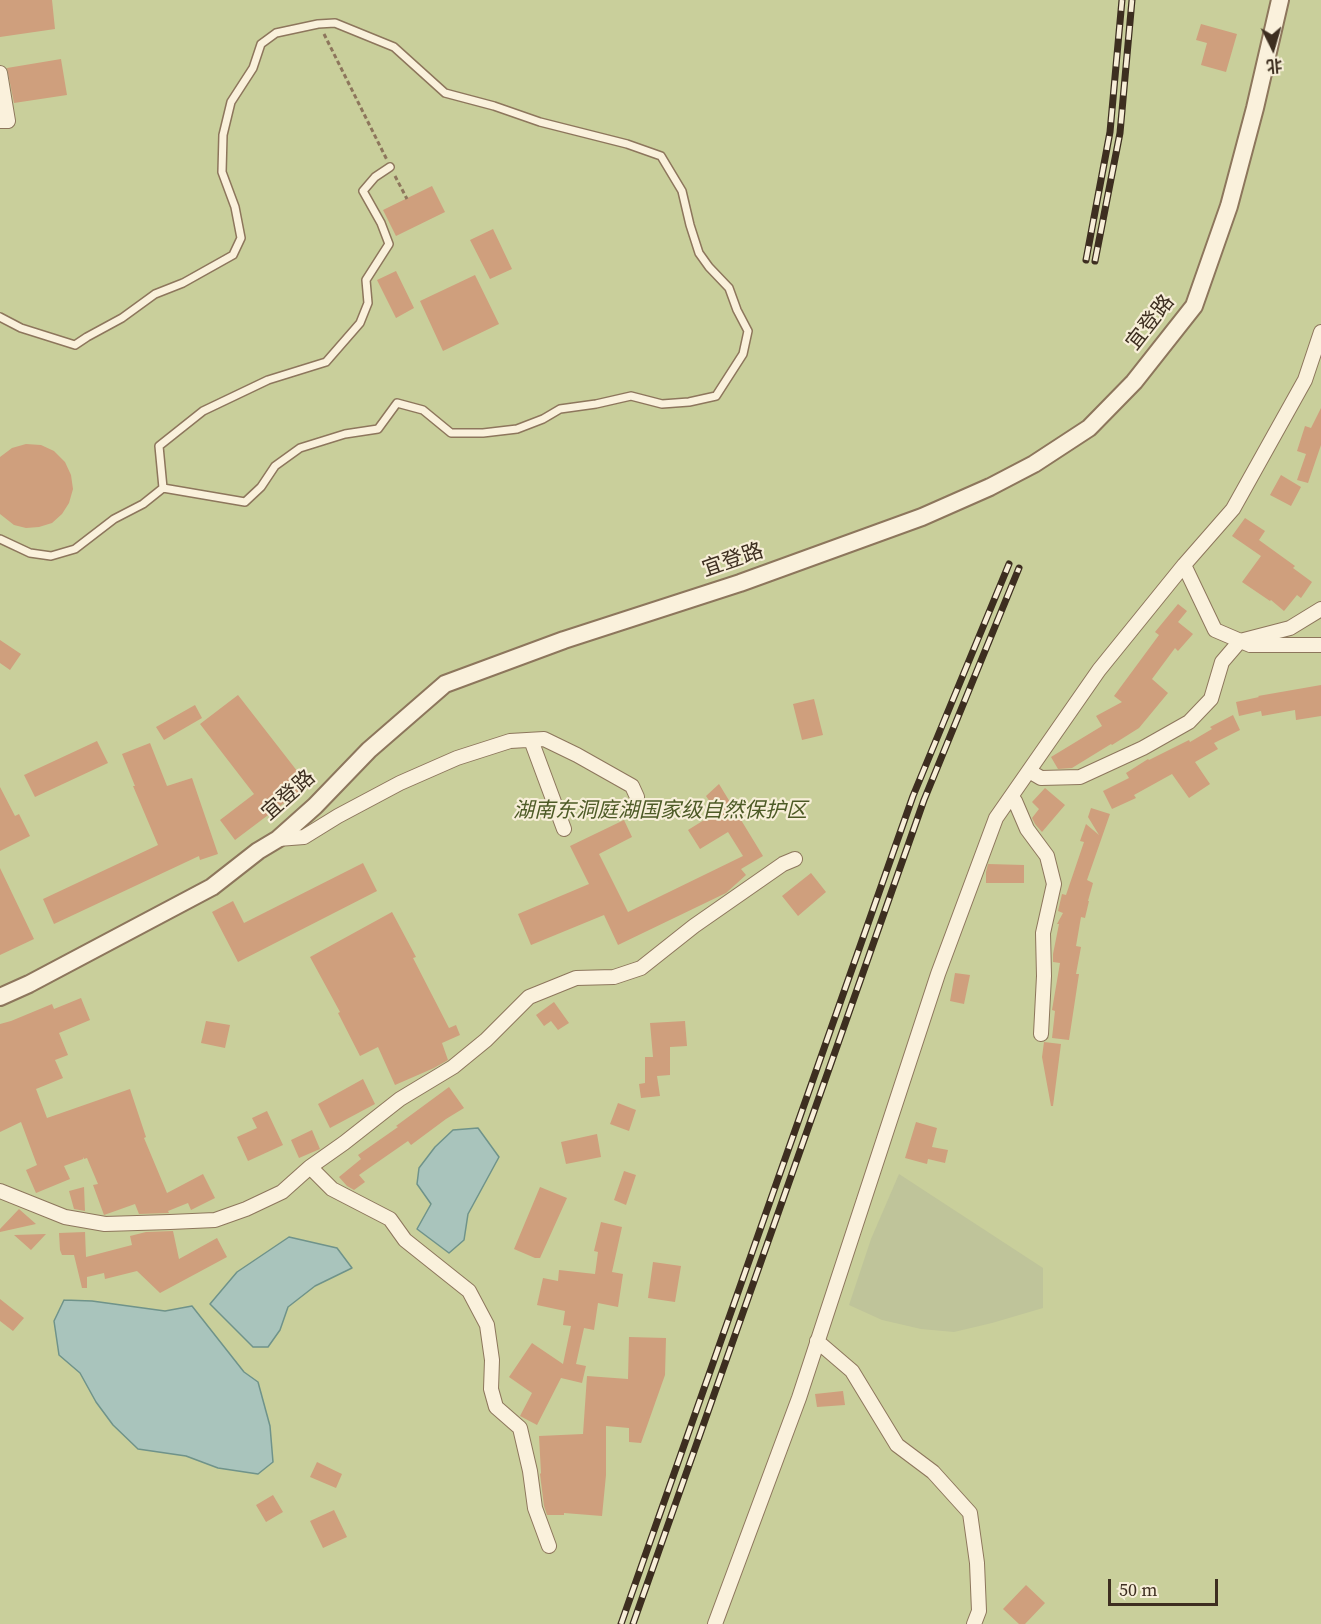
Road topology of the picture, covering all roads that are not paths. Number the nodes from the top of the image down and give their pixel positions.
1 (1280, 0) edge
2 (0, 73) edge
3 (0, 121) edge
4 (390, 167) road end
5 (0, 318) edge
6 (1321, 332) edge
7 (1316, 363) edge
8 (163, 488) junction
9 (0, 539) edge
10 (1184, 565) junction
11 (1321, 609) edge
12 (1240, 641) junction
13 (1321, 645) edge
14 (531, 740) junction
15 (1029, 771) junction
16 (637, 797) dead end
17 (1016, 801) dead end
18 (564, 829) dead end
19 (278, 839) junction
20 (795, 859) dead end
21 (0, 997) edge
22 (1041, 1034) dead end
23 (310, 1167) junction
24 (0, 1191) edge
25 (818, 1341) junction
26 (549, 1546) dead end
27 (715, 1624) edge
28 (974, 1624) edge

1 - 19 street, 宜登路
2 - 3 street
4 - 8 lane
5 - 8 lane
6 - 7 street
7 - 10 street
8 - 9 lane
10 - 12 street
10 - 15 street
11 - 12 street
12 - 13 street
12 - 15 street
14 - 16 street
14 - 18 street
14 - 19 street
15 - 25 street
17 - 22 street
19 - 21 street, 宜登路
20 - 23 street
23 - 24 street
23 - 26 street
25 - 27 street
25 - 28 street

